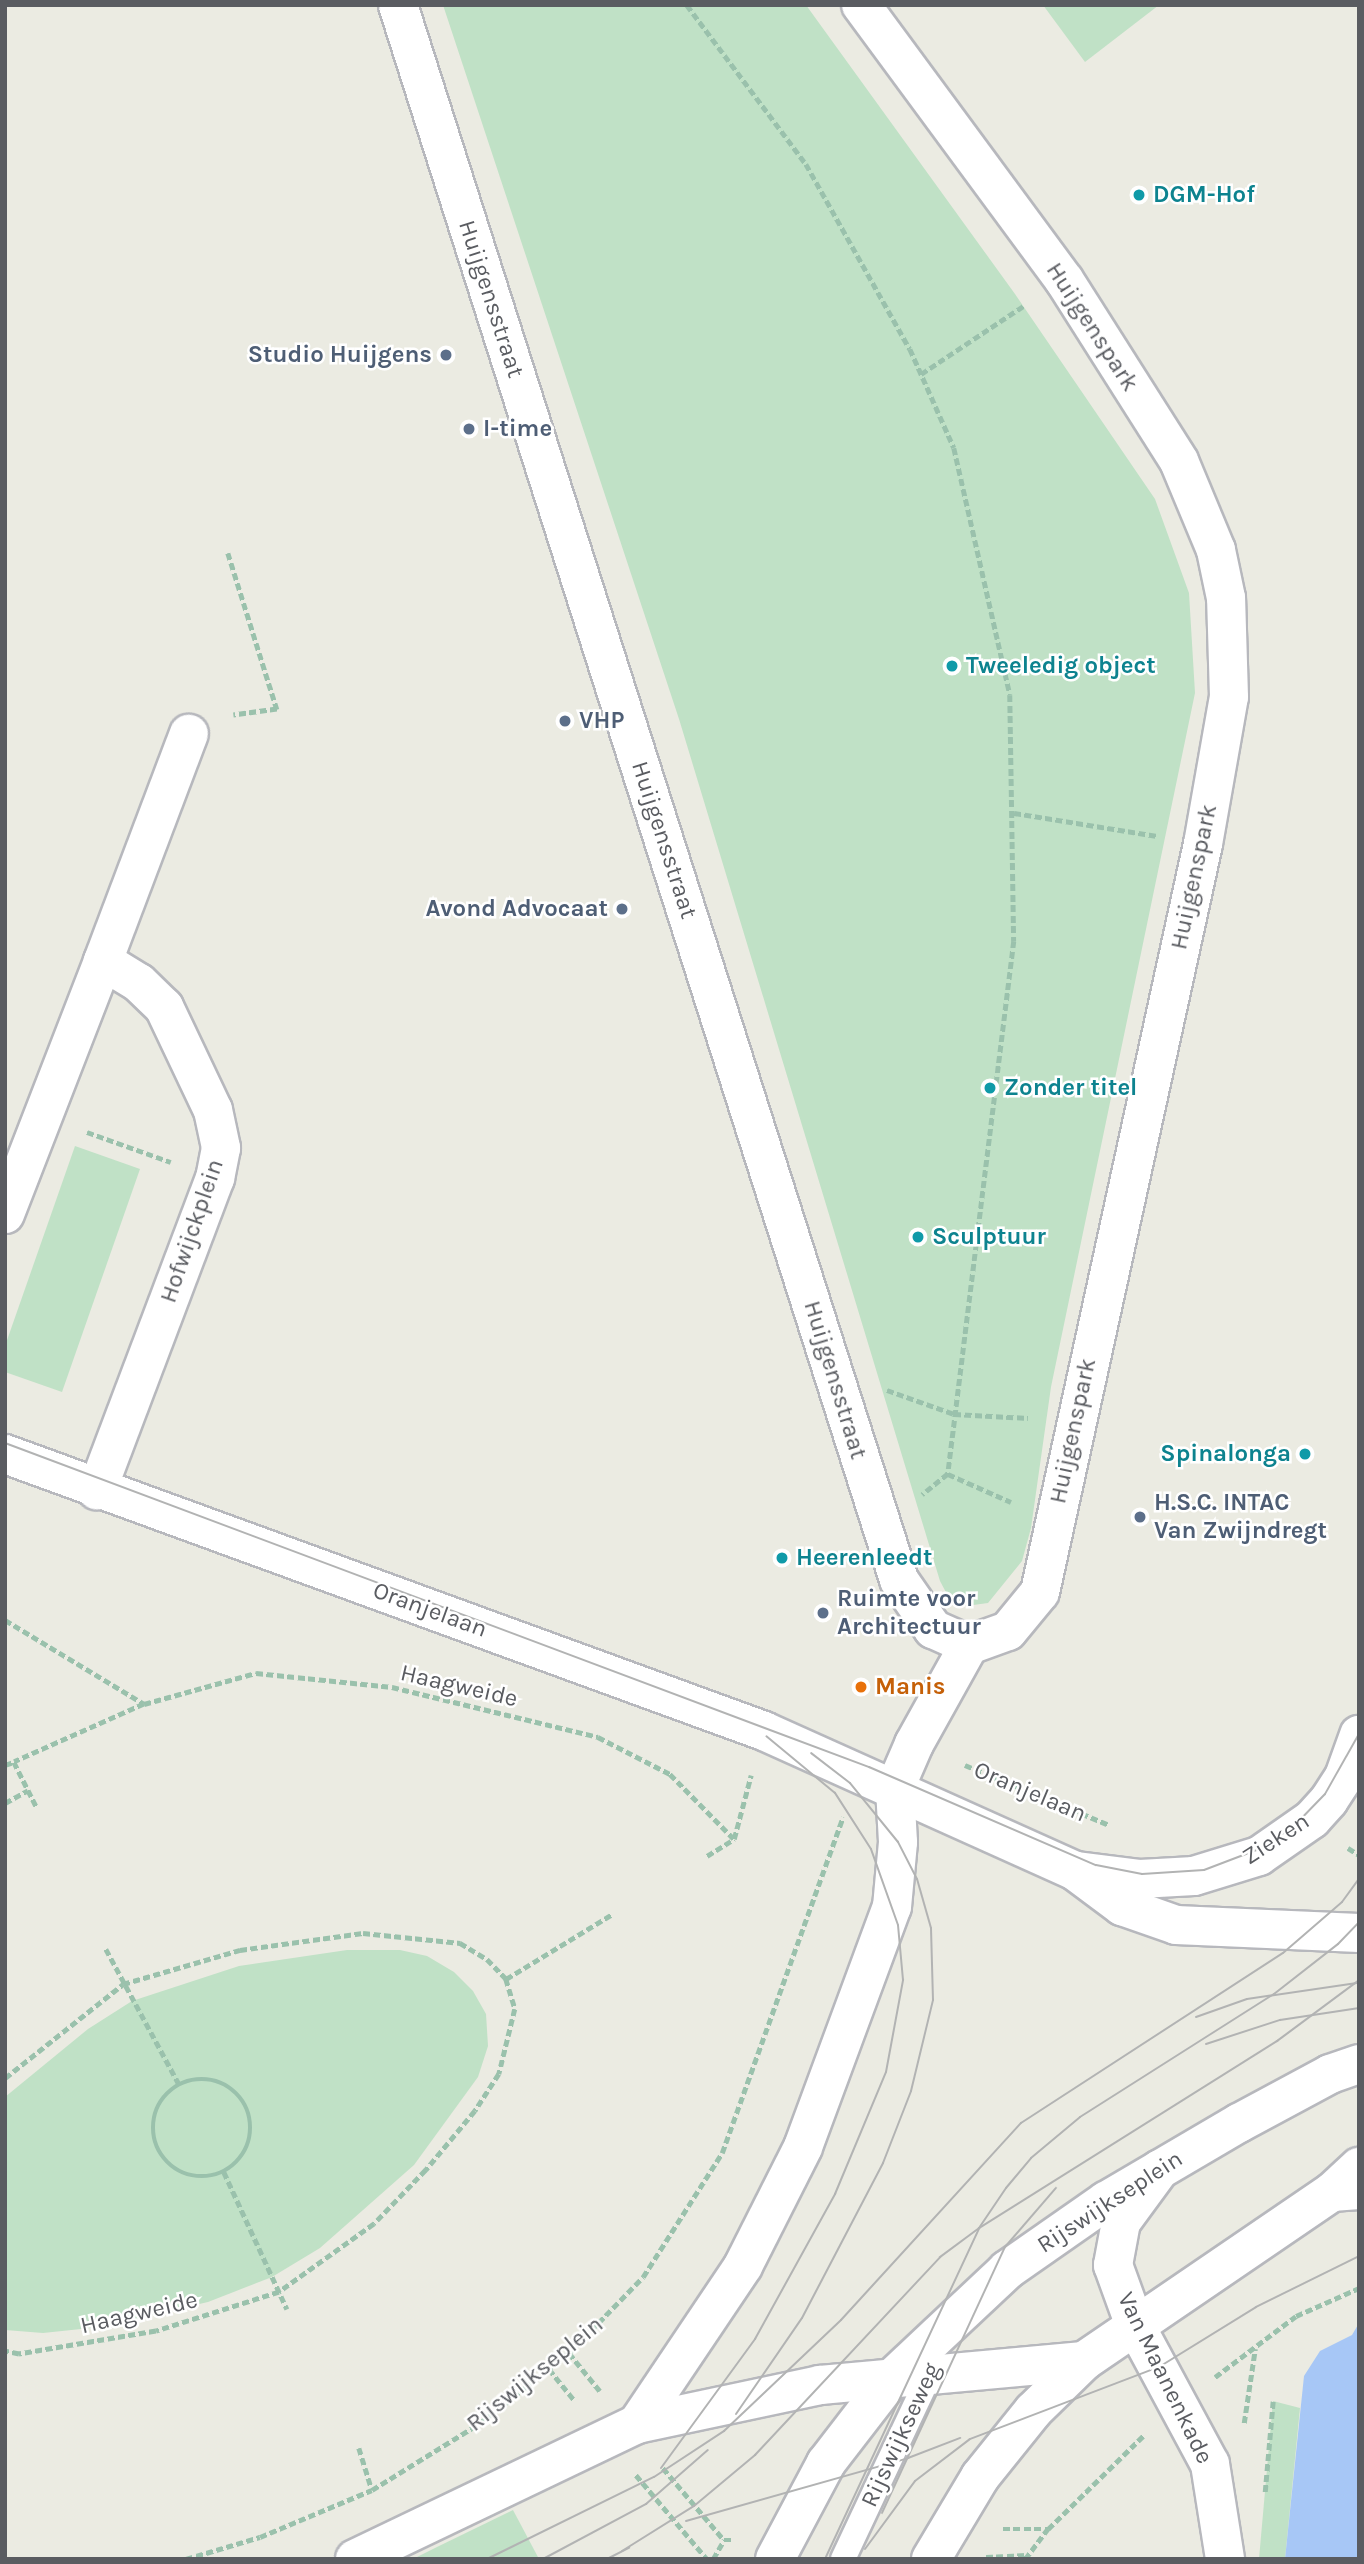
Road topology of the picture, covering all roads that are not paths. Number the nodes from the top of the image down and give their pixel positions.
1 (398, 5) edge
2 (861, 5) edge
3 (189, 734) road end
4 (103, 961) junction
5 (5, 1214) edge
6 (5, 1454) edge
7 (97, 1490) junction
8 (969, 1646) junction
9 (1359, 1735) edge
10 (895, 1788) junction
11 (1076, 1871) junction
12 (1342, 1934) edge
13 (1359, 1957) edge
14 (1359, 2064) edge
15 (1160, 2169) junction
16 (1350, 2183) edge
17 (959, 2312) junction
18 (1134, 2323) junction
19 (1084, 2361) junction
20 (930, 2374) junction
21 (890, 2380) junction
22 (637, 2424) junction
23 (355, 2559) edge
24 (775, 2559) edge
25 (843, 2559) edge
26 (931, 2559) edge
27 (1225, 2559) edge

1 - 8 street, Huijgensstraat
2 - 8 street, Huijgenspark
3 - 4 street
4 - 5 street
4 - 7 street, Hofwijckplein
6 - 7 street, Oranjelaan
7 - 10 street, Oranjelaan
8 - 10 street
9 - 11 street, Zieken
10 - 11 street, Oranjelaan
10 - 22 street
11 - 12 street
12 - 13 street
14 - 15 street, Rijswijkseplein
15 - 17 street, Rijswijkseplein
15 - 18 street, Van Maanenkade
16 - 18 street
17 - 20 lane, Rijswijkseweg
17 - 21 street, Rijswijkseplein
18 - 19 street
18 - 27 street, Van Maanenkade
19 - 20 street
19 - 26 street
20 - 21 street
20 - 25 lane, Rijswijkseweg
21 - 22 street
21 - 24 street, Rijswijkseweg
22 - 23 street

